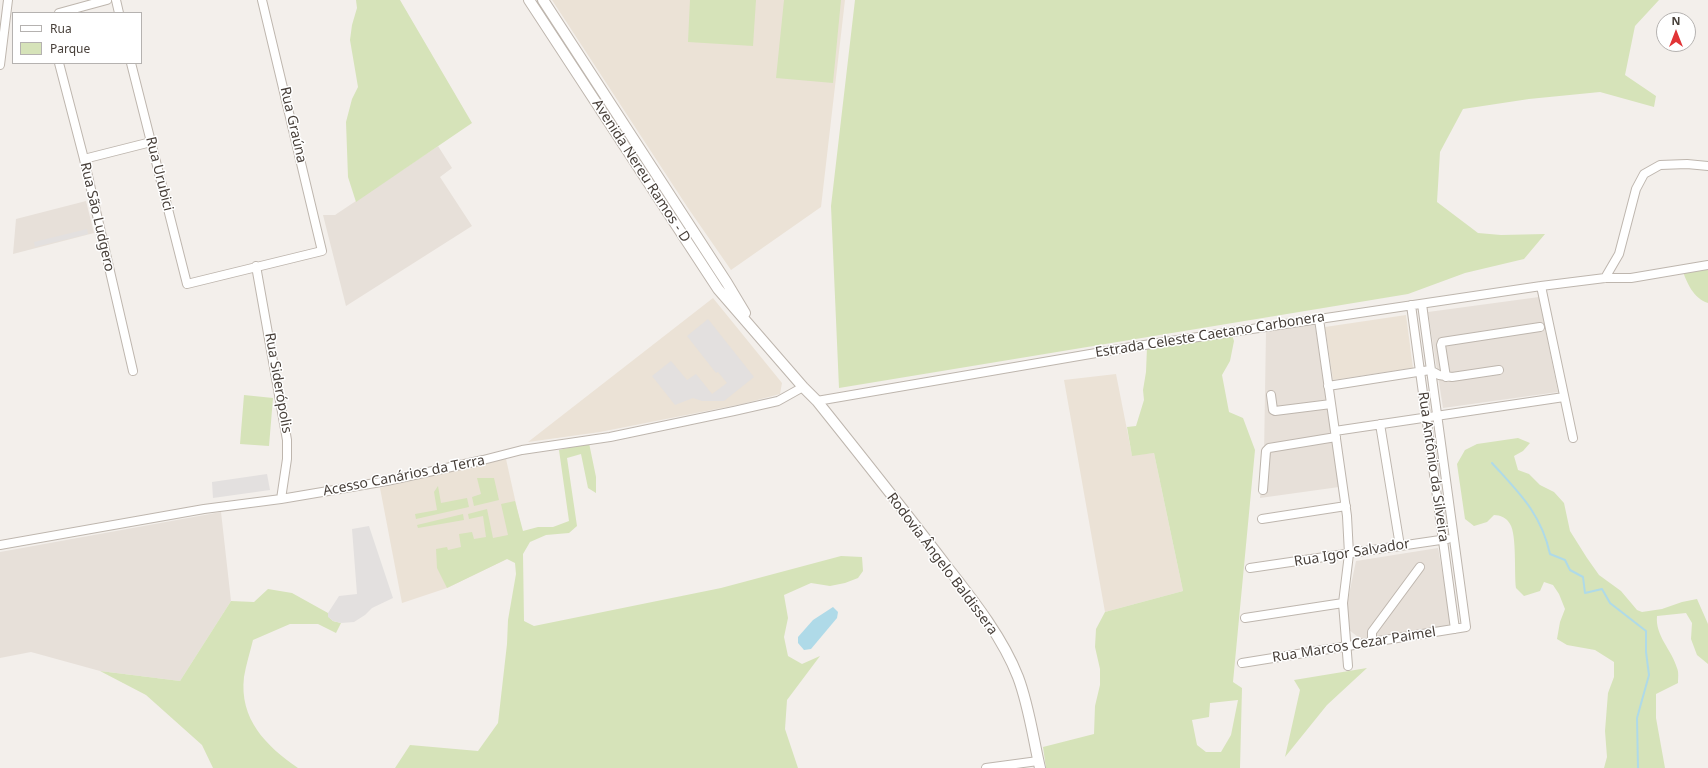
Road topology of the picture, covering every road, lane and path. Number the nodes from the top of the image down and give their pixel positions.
1 (8, 0) edge
2 (107, 0) edge
3 (116, 0) edge
4 (262, 0) edge
5 (529, 0) edge
6 (543, 0) edge
7 (63, 12) edge
8 (119, 12) edge
9 (566, 36) junction
10 (556, 42) junction
11 (59, 64) edge
12 (131, 64) edge
13 (0, 65) edge
14 (151, 142) junction
15 (84, 159) junction
16 (1708, 166) edge
17 (1708, 265) edge
18 (256, 266) junction
19 (1605, 278) junction
20 (1541, 286) junction
21 (1422, 304) junction
22 (1411, 305) junction
23 (1319, 318) junction
24 (1540, 327) dead end
25 (759, 337) junction
26 (1430, 370) junction
27 (1499, 370) dead end
28 (133, 371) dead end
29 (1420, 372) junction
30 (1446, 377) junction
31 (1328, 386) junction
32 (802, 387) junction
33 (1271, 394) dead end
34 (1564, 397) junction
35 (817, 401) junction
36 (1331, 404) junction
37 (1436, 416) junction
38 (1426, 417) junction
39 (1380, 424) junction
40 (1335, 434) junction
41 (1574, 438) dead end
42 (1263, 490) dead end
43 (281, 499) junction
44 (1346, 506) junction
45 (1262, 519) dead end
46 (1454, 539) junction
47 (1443, 540) junction
48 (0, 545) edge
49 (1400, 546) junction
50 (1349, 554) junction
51 (1420, 567) dead end
52 (1250, 568) dead end
53 (1343, 603) junction
54 (1245, 618) dead end
55 (1466, 628) joint
56 (1455, 629) junction
57 (1372, 642) junction
58 (1346, 646) junction
59 (1242, 663) dead end
60 (1348, 666) dead end
61 (1025, 765) edge
62 (1039, 765) edge
63 (986, 768) edge

1 - 13 street
2 - 7 street
3 - 8 street
4 - 18 street, Rua Graúna
5 - 10 street, Avenida Nereu Ramos - D
6 - 9 street, Avenida Nereu Ramos - D
9 - 10 street
9 - 25 street, Avenida Nereu Ramos - D
10 - 25 street, Avenida Nereu Ramos - D
11 - 15 street, Rua São Ludgero
12 - 14 street, Rua Urubici
14 - 15 street
14 - 18 street, Rua Urubici
15 - 28 street, Rua São Ludgero
16 - 19 street
17 - 19 street, Estrada Celeste Caetano Carbonera
18 - 43 street, Rua Siderópolis
19 - 20 street, Estrada Celeste Caetano Carbonera
20 - 21 street, Estrada Celeste Caetano Carbonera
20 - 34 street
21 - 22 street, Estrada Celeste Caetano Carbonera
21 - 26 street, Rua Antônio da Silveira
22 - 23 street, Estrada Celeste Caetano Carbonera
22 - 29 street, Rua Antônio da Silveira
23 - 31 street
23 - 35 street, Estrada Celeste Caetano Carbonera
24 - 30 street
25 - 32 street, Avenida Nereu Ramos - D
26 - 29 street
26 - 30 street
26 - 37 street, Rua Antônio da Silveira
27 - 30 street
29 - 31 street
29 - 38 street, Rua Antônio da Silveira
31 - 36 street
32 - 35 street, Avenida Nereu Ramos - D
32 - 43 street, Acesso Canários da Terra
33 - 36 street
34 - 37 street
34 - 41 street
35 - 62 street, Rodovia Ângelo Baldissera
36 - 40 street
37 - 38 street
37 - 46 street, Rua Antônio da Silveira
38 - 39 street
38 - 47 street, Rua Antônio da Silveira
39 - 40 street
39 - 49 street
40 - 42 street
40 - 44 street
43 - 48 street, Acesso Canários da Terra
44 - 45 street
44 - 50 street
46 - 47 street, Rua Igor Salvador
46 - 55 street, Rua Antônio da Silveira
47 - 49 street, Rua Igor Salvador
47 - 56 street, Rua Antônio da Silveira
49 - 50 street, Rua Igor Salvador
50 - 52 street, Rua Igor Salvador
50 - 53 street
51 - 57 street
53 - 54 street
53 - 58 street
55 - 56 street, Rua Marcos Cezar Paimel
56 - 57 street, Rua Marcos Cezar Paimel
57 - 58 street, Rua Marcos Cezar Paimel
58 - 59 street, Rua Marcos Cezar Paimel
58 - 60 street
61 - 62 street
61 - 63 street

